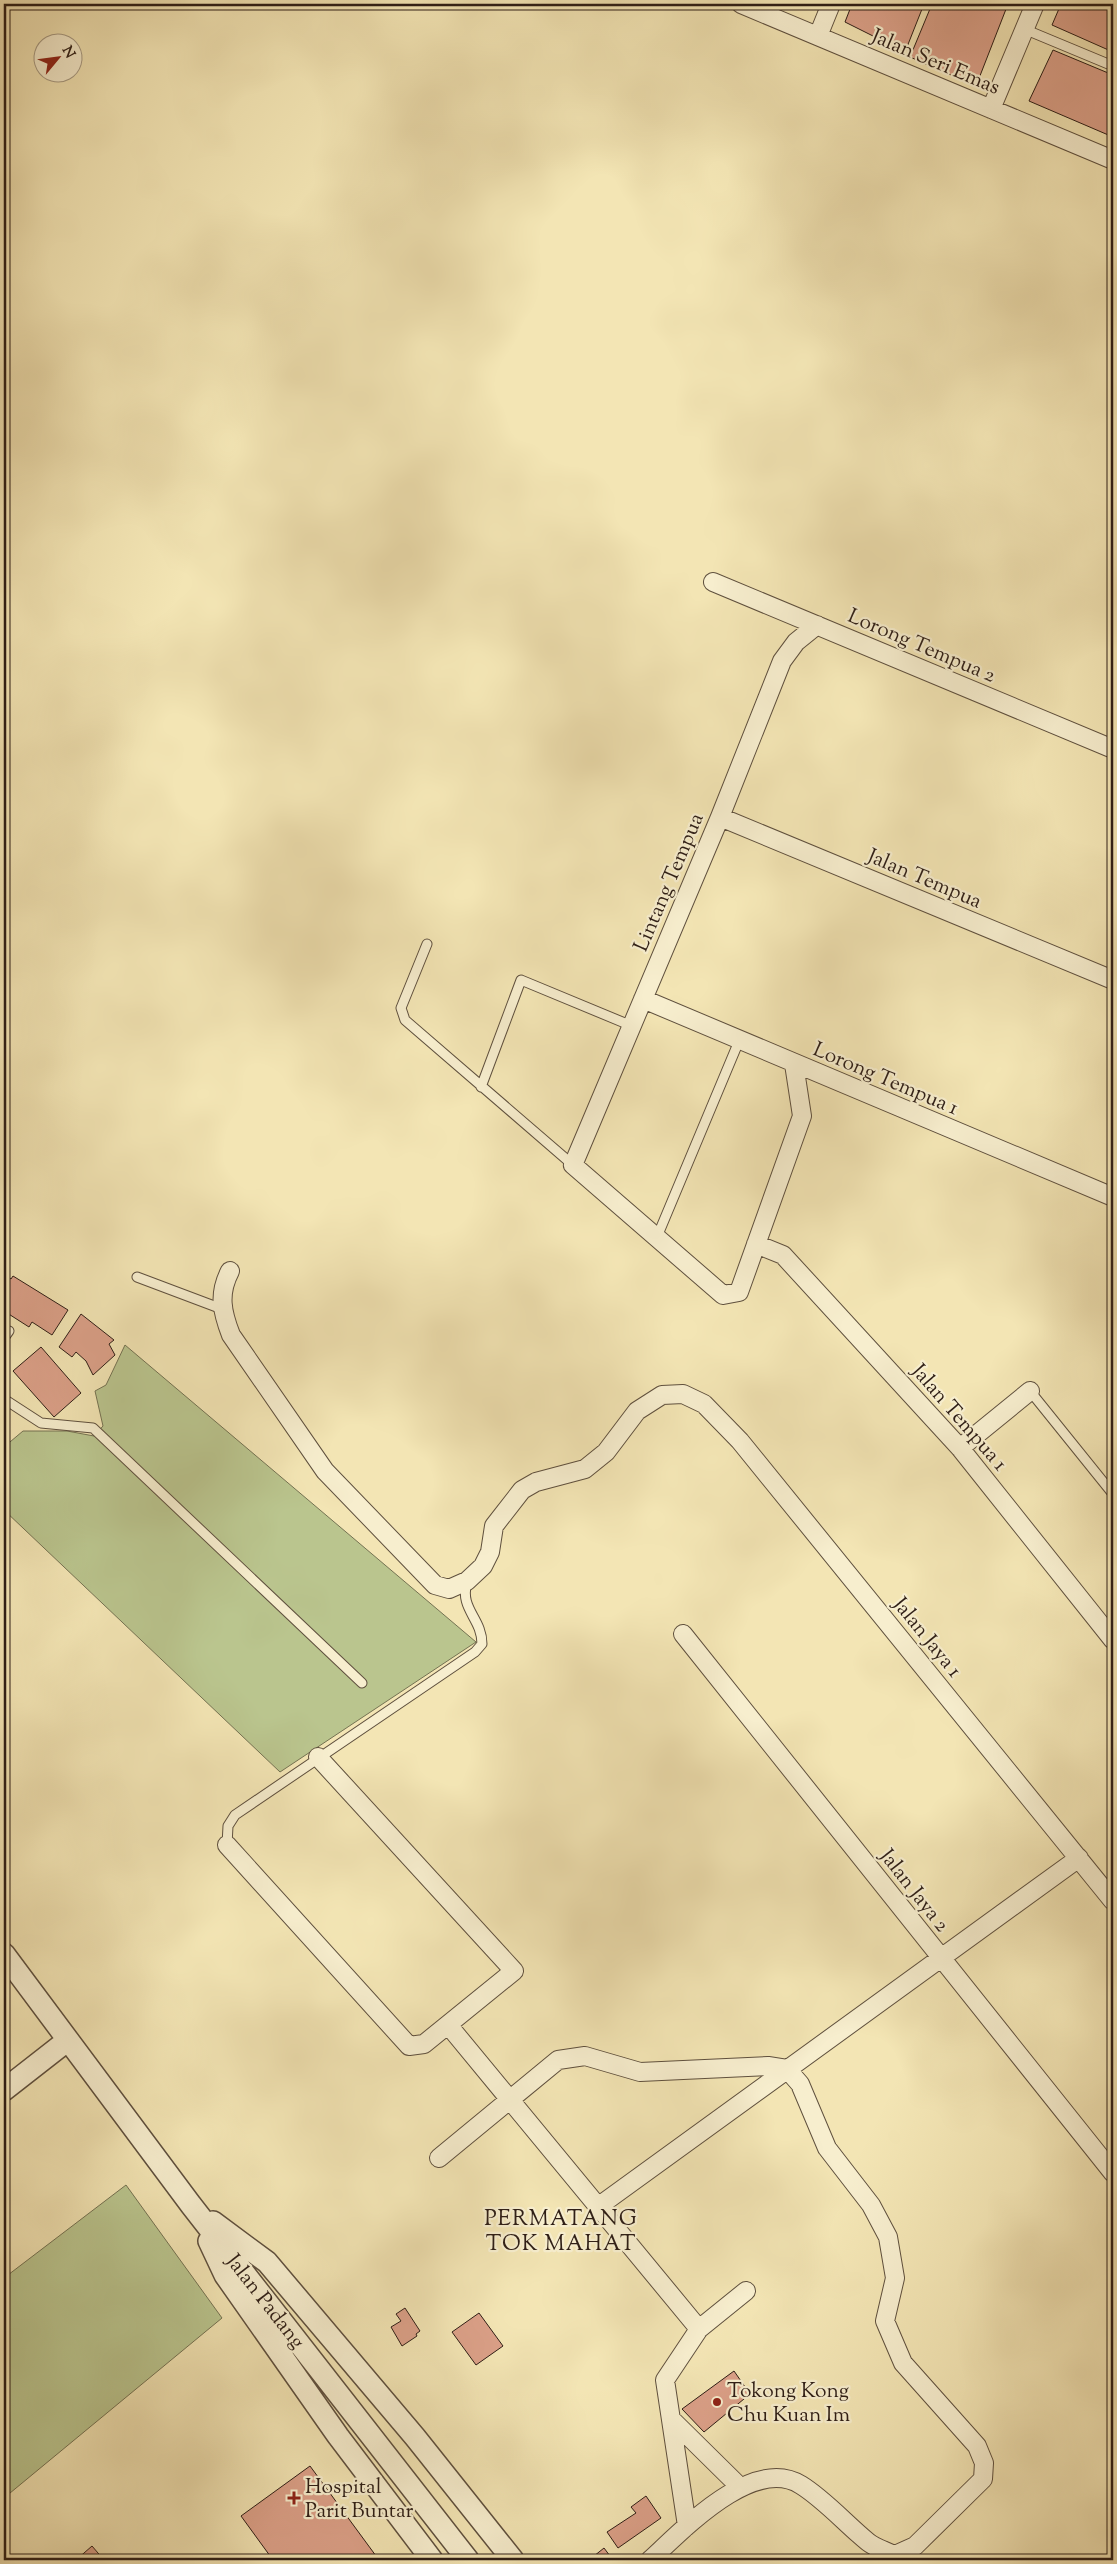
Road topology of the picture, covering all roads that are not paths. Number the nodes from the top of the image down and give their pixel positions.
1 (741, 4) edge
2 (831, 4) edge
3 (1034, 4) edge
4 (1024, 29) junction
5 (818, 36) junction
6 (1113, 66) edge
7 (991, 109) junction
8 (1113, 160) edge
9 (714, 582) dead end
10 (816, 625) junction
11 (1113, 749) edge
12 (720, 817) junction
13 (427, 944) dead end
14 (1113, 980) edge
15 (643, 999) junction
16 (632, 1026) junction
17 (739, 1041) junction
18 (794, 1064) junction
19 (481, 1088) junction
20 (573, 1165) junction
21 (1113, 1198) edge
22 (657, 1237) junction
23 (756, 1244) junction
24 (230, 1271) dead end
25 (137, 1277) dead end
26 (222, 1310) junction
27 (1030, 1391) joint
28 (4, 1399) edge
29 (960, 1448) junction
30 (1113, 1494) edge
31 (467, 1581) junction
32 (683, 1634) dead end
33 (1113, 1640) edge
34 (362, 1683) dead end
35 (318, 1757) junction
36 (227, 1845) joint
37 (1079, 1858) junction
38 (1113, 1901) edge
39 (4, 1954) edge
40 (941, 1959) junction
41 (449, 2026) junction
42 (68, 2040) junction
43 (787, 2069) junction
44 (4, 2090) edge
45 (510, 2098) junction
46 (438, 2158) dead end
47 (1113, 2173) edge
48 (191, 2205) junction
49 (599, 2206) junction
50 (746, 2291) dead end
51 (699, 2329) junction
52 (672, 2420) junction
53 (740, 2487) junction
54 (687, 2526) junction
55 (898, 2558) edge
56 (432, 2560) edge
57 (468, 2560) edge
58 (513, 2560) edge
59 (650, 2560) edge

1 - 5 street, Jalan Seri Emas
2 - 5 street
3 - 4 street
4 - 6 lane
4 - 7 street
5 - 7 street, Jalan Seri Emas
7 - 8 street, Jalan Seri Emas
9 - 10 street, Lorong Tempua 2
10 - 11 street, Lorong Tempua 2
10 - 12 street, Lintang Tempua
12 - 14 street, Jalan Tempua
12 - 15 street, Lintang Tempua
13 - 19 lane
15 - 16 street, Lintang Tempua
15 - 17 street, Lorong Tempua 1
16 - 19 lane
16 - 20 street, Lintang Tempua
17 - 18 street, Lorong Tempua 1
17 - 22 lane
18 - 21 street, Lorong Tempua 1
18 - 23 street
19 - 20 lane
20 - 22 street
22 - 23 street
23 - 29 street, Jalan Tempua 1
24 - 26 street
25 - 26 lane
26 - 31 street
27 - 29 street
27 - 30 lane
28 - 34 lane
29 - 33 street, Jalan Tempua 1
31 - 35 lane
31 - 37 street, Jalan Jaya 1
32 - 40 street, Jalan Jaya 2
35 - 36 lane
35 - 41 street
36 - 41 street
37 - 38 street, Jalan Jaya 1
37 - 40 street
39 - 42 street, Jalan Padang
40 - 43 street
40 - 47 street, Jalan Jaya 2
41 - 45 street
42 - 44 street
42 - 48 street, Jalan Padang
43 - 45 street
43 - 49 street
43 - 55 street
45 - 46 street
45 - 49 street
48 - 56 street
48 - 57 street, Jalan Padang
48 - 58 street
49 - 51 street
50 - 51 street
51 - 52 street
52 - 53 street
52 - 54 street
53 - 54 street
53 - 55 street
54 - 59 street

